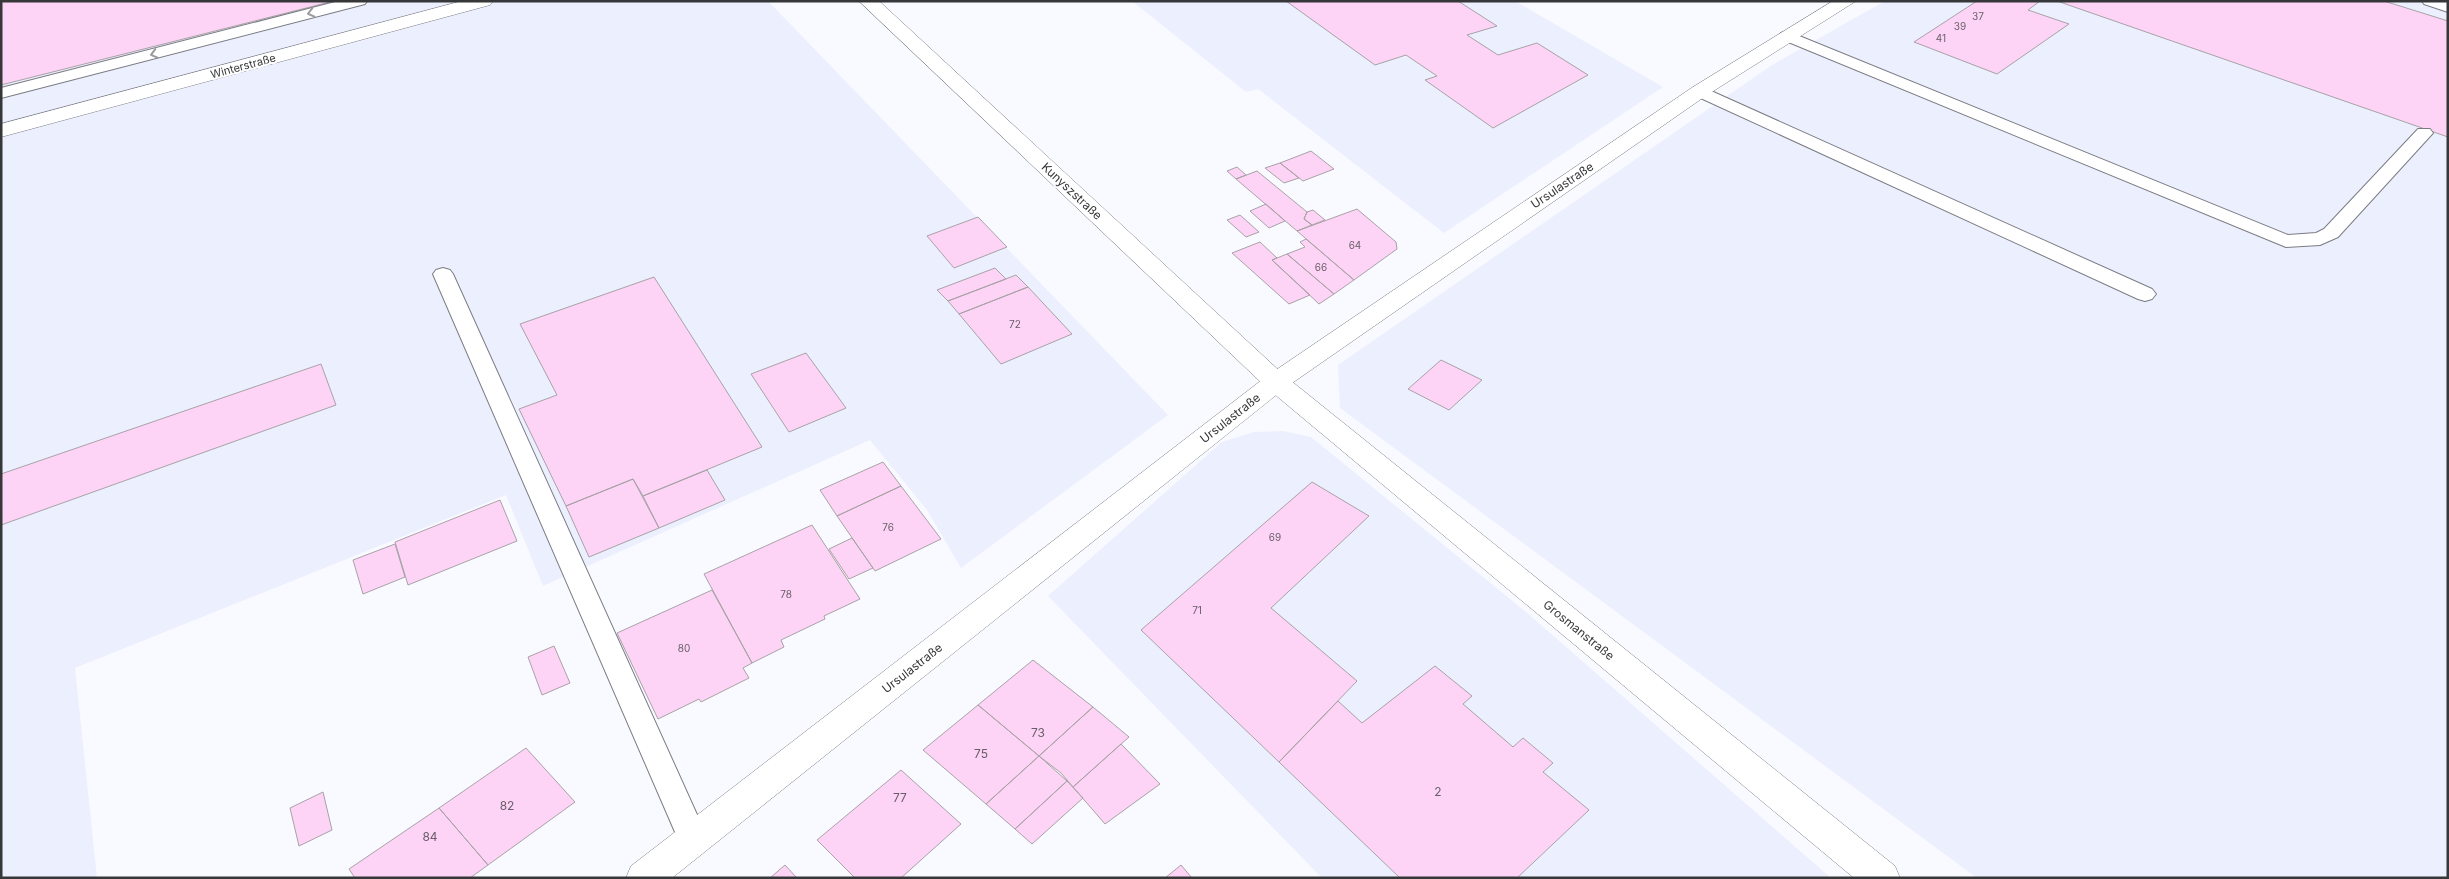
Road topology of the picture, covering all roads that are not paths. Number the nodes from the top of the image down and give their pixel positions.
1 (358, 1) edge
2 (484, 1) edge
3 (868, 1) edge
4 (1847, 1) edge
5 (2430, 1) edge
6 (2448, 7) edge
7 (1786, 36) junction
8 (1700, 91) junction
9 (1, 93) edge
10 (1, 131) edge
11 (2424, 133) dead end
12 (443, 274) dead end
13 (2145, 294) dead end
14 (1276, 382) junction
15 (693, 839) junction
16 (644, 878) edge
17 (1882, 878) edge

1 -> 9 lane
2 - 10 street, Winterstraße
3 - 14 street, Kunyszstraße
4 - 7 street, Ursulastraße
5 - 6 lane
7 - 8 street, Ursulastraße
7 - 11 lane
8 - 13 lane
8 - 14 street, Ursulastraße
12 - 15 lane
14 - 15 street, Ursulastraße
14 - 17 street, Grosmanstraße
15 - 16 street, Ursulastraße

